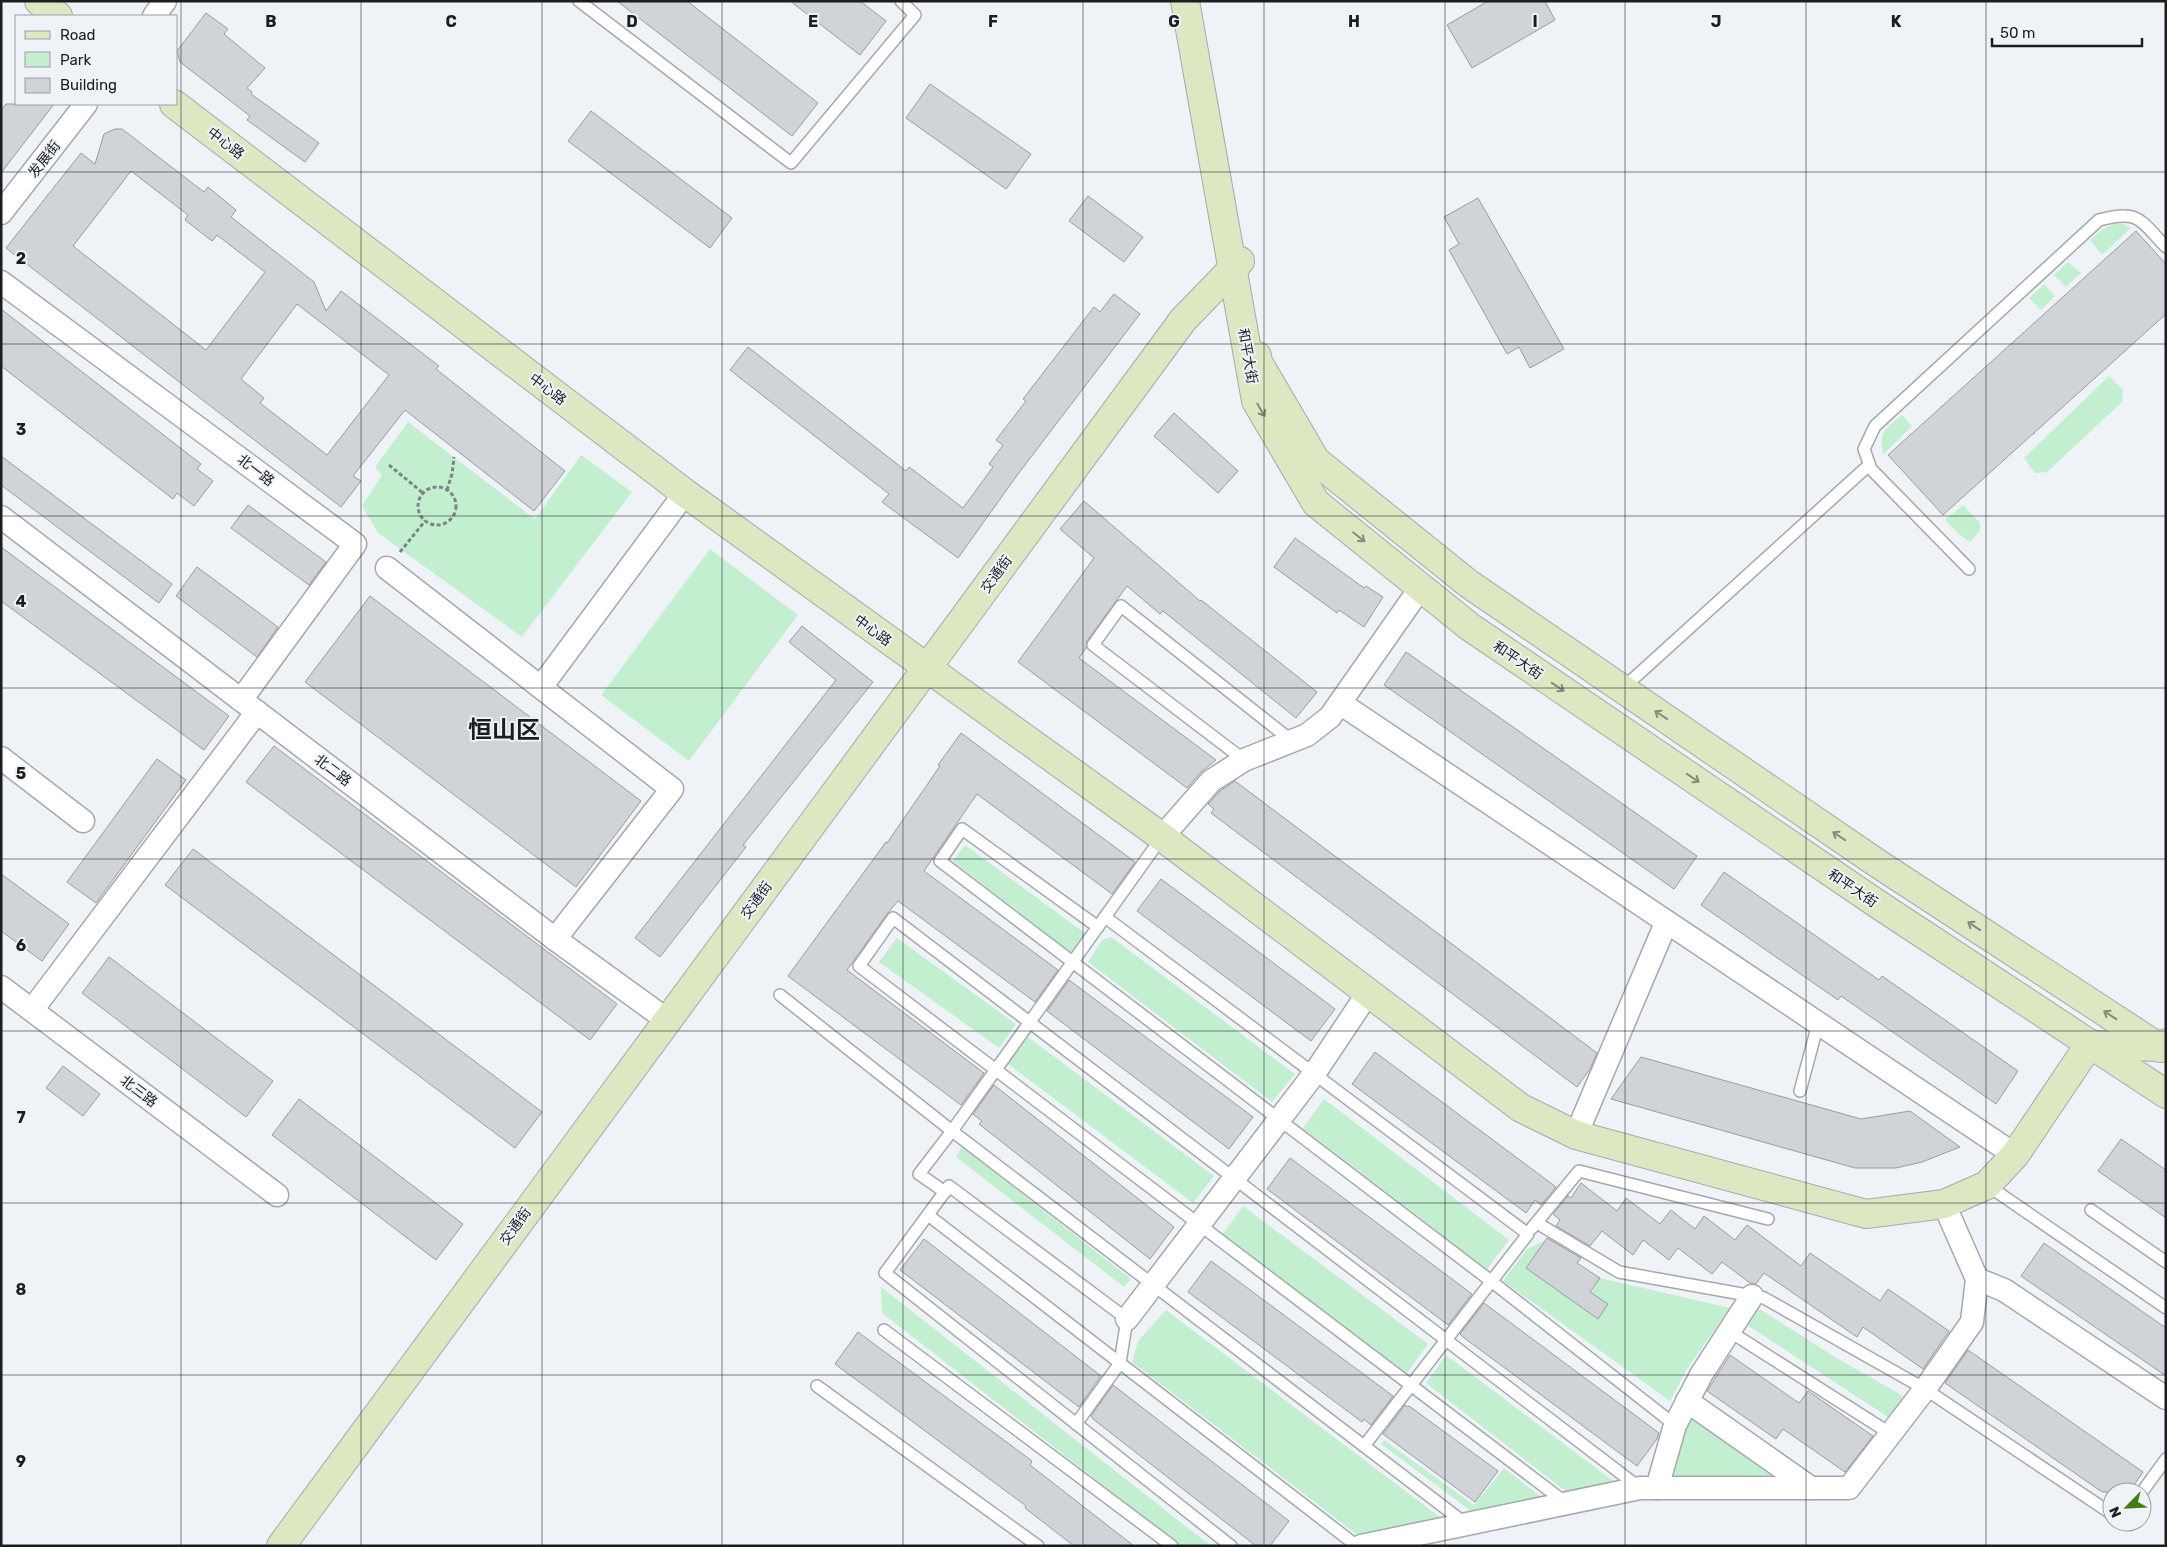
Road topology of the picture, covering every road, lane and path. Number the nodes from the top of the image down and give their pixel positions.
1 (38, 1) edge
2 (165, 1) edge
3 (579, 1) edge
4 (600, 1) edge
5 (901, 1) edge
6 (1185, 1) edge
7 (1194, 1) edge
8 (592, 11) junction
9 (57, 15) edge
10 (155, 15) edge
11 (85, 105) edge
12 (175, 105) edge
13 (1, 213) edge
14 (2166, 247) edge
15 (1236, 265) junction
16 (1, 282) edge
17 (454, 457) dead end
18 (389, 465) dead end
19 (1869, 465) junction
20 (447, 490) junction
21 (423, 493) junction
22 (685, 493) junction
23 (1, 517) edge
24 (387, 568) dead end
25 (1969, 569) dead end
26 (1421, 587) junction
27 (926, 668) junction
28 (541, 687) junction
29 (1622, 688) junction
30 (1340, 703) junction
31 (249, 706) junction
32 (1292, 741) junction
33 (1, 758) edge
34 (1244, 760) junction
35 (83, 821) dead end
36 (1162, 837) junction
37 (1105, 918) junction
38 (1666, 922) junction
39 (1098, 927) junction
40 (555, 939) junction
41 (1073, 962) junction
42 (1, 987) edge
43 (1368, 993) junction
44 (780, 995) dead end
45 (32, 1010) junction
46 (667, 1020) junction
47 (1030, 1022) junction
48 (1818, 1024) junction
49 (2089, 1044) junction
50 (2164, 1047) edge
51 (996, 1070) junction
52 (1314, 1074) junction
53 (1800, 1091) dead end
54 (2166, 1094) edge
55 (1280, 1119) junction
56 (952, 1131) junction
57 (1576, 1135) junction
58 (2015, 1155) junction
59 (1234, 1178) junction
60 (1987, 1185) junction
61 (945, 1192) junction
62 (277, 1195) dead end
63 (1944, 1204) junction
64 (2091, 1210) dead end
65 (928, 1215) junction
66 (1768, 1219) dead end
67 (1537, 1223) junction
68 (1200, 1224) junction
69 (1528, 1234) junction
70 (2166, 1262) edge
71 (1977, 1279) junction
72 (1491, 1281) junction
73 (1154, 1285) junction
74 (1752, 1296) junction
75 (2166, 1308) edge
76 (1127, 1319) junction
77 (884, 1330) dead end
78 (1729, 1331) junction
79 (1446, 1340) junction
80 (1120, 1363) junction
81 (1411, 1385) junction
82 (817, 1386) dead end
83 (1926, 1389) junction
84 (2166, 1398) edge
85 (1687, 1401) junction
86 (1076, 1424) junction
87 (1674, 1425) junction
88 (1891, 1434) junction
89 (1364, 1446) junction
90 (2166, 1459) edge
91 (2149, 1482) edge
92 (1649, 1488) junction
93 (1812, 1488) junction
94 (1566, 1503) junction
95 (2102, 1507) edge
96 (1466, 1524) junction
97 (281, 1546) edge
98 (1038, 1546) edge
99 (1172, 1546) edge
100 (1231, 1546) edge
101 (1356, 1546) edge
102 (1362, 1546) edge

1 - 9 street
2 - 10 street
3 - 8 lane
4 - 8 lane
5 - 8 lane
6 - 15 street, 和平大街
7 - 15 street, 和平大街
11 - 13 street, 发展街
12 - 22 street, 中心路
14 - 19 lane
15 -> 26 street, 和平大街
15 - 27 street, 交通街
15 - 29 street, 和平大街
16 - 31 street, 北一路
17 - 20 path
18 - 21 path
19 - 25 lane
19 - 29 lane
20 - 21 path
20 - 21 path
22 - 27 street, 中心路
22 - 28 street
23 - 31 street, 北二路
24 - 28 street
26 - 30 street
26 -> 49 street, 和平大街
27 - 36 street, 中心路
27 - 46 street, 交通街
28 - 40 street
50 -> 29 street, 和平大街
30 - 32 street
30 - 38 street
31 - 40 street, 北二路
31 - 45 street
32 - 34 street
32 - 34 lane
33 - 35 street
34 - 36 street
36 - 37 lane
36 - 43 street, 中心路
37 - 39 lane
37 - 52 lane
38 - 48 street
38 - 57 street
39 - 41 lane
39 - 41 lane
40 - 46 street, 北二路
41 - 47 lane
41 - 55 lane
42 - 45 street, 北三路
43 - 52 street
43 - 57 street, 中心路
44 - 56 lane
45 - 62 street, 北三路
46 - 97 street, 交通街
47 - 51 lane
47 - 51 lane
47 - 59 lane
48 - 53 lane
48 - 58 street
49 - 50 street
49 - 54 street, 和平大街
49 - 58 street
51 - 56 lane
51 - 68 lane
52 - 55 street
52 - 69 lane
55 - 59 street
55 - 72 lane
56 - 61 lane
56 - 73 lane
57 - 63 street, 中心路
58 - 60 street
59 - 68 street
59 - 79 lane
60 - 63 street, 中心路
60 - 75 lane
61 - 65 lane
61 - 76 lane
63 - 71 street
64 - 70 lane
65 - 80 lane
65 - 86 lane
66 - 67 lane
67 - 69 lane
67 - 74 lane
68 - 73 street
68 - 81 lane
69 - 72 lane
71 - 83 street
71 - 84 street
72 - 79 lane
72 - 87 lane
73 - 76 street
73 - 89 lane
74 - 78 street
74 - 83 lane
76 - 80 lane
77 - 99 lane
78 - 85 street
78 - 88 lane
79 - 81 lane
79 - 92 lane
80 - 86 lane
80 - 101 lane
81 - 89 lane
81 - 94 lane
82 - 98 lane
83 - 88 street
83 - 95 lane
85 - 87 street
85 - 93 street
86 - 100 lane
87 - 92 street
88 - 93 street
89 - 96 lane
90 - 91 lane
92 - 93 street
92 - 94 street
94 - 96 street
96 - 102 street

